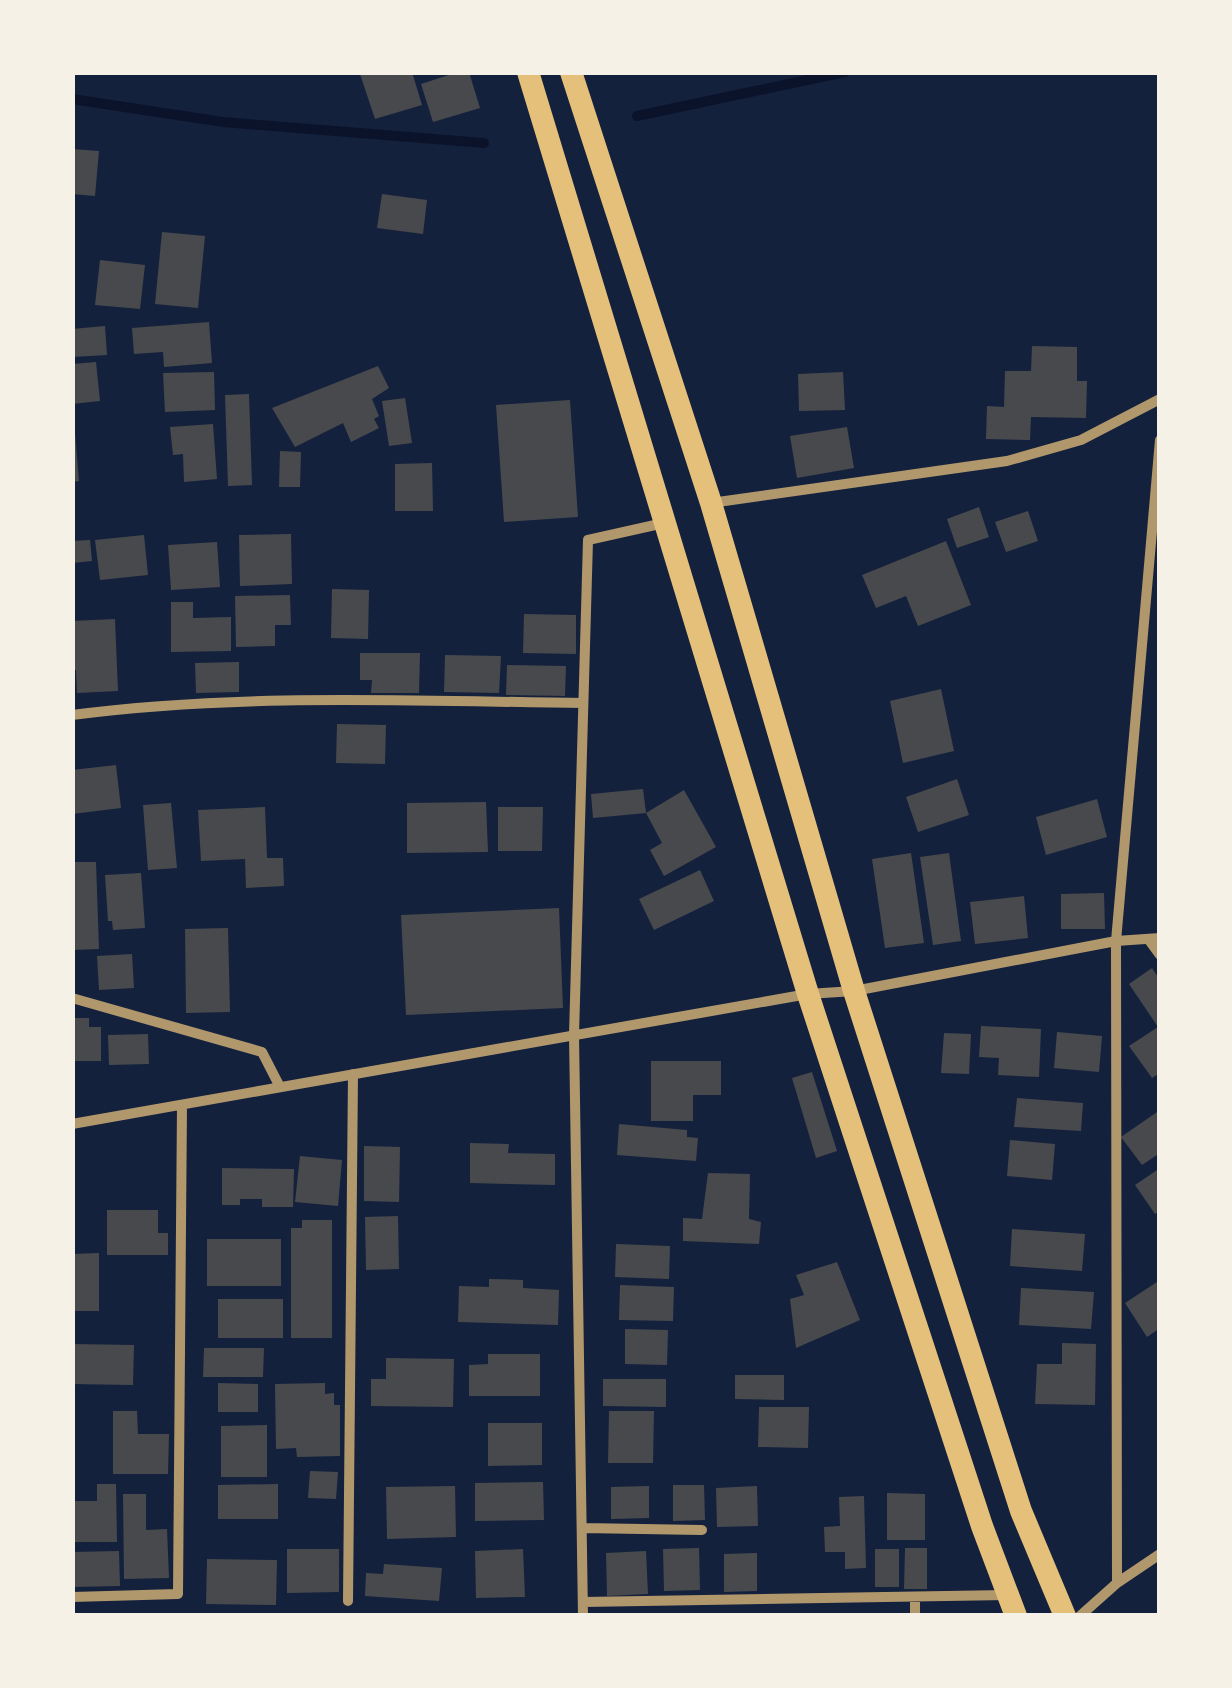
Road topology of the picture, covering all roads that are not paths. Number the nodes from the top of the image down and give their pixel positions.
1 (528, 72) edge
2 (571, 72) edge
3 (1160, 399) edge
4 (1160, 440) edge
5 (710, 504) junction
6 (665, 523) junction
7 (583, 703) junction
8 (72, 715) edge
9 (1154, 939) edge
10 (1116, 941) junction
11 (1160, 955) edge
12 (854, 991) junction
13 (808, 994) junction
14 (72, 998) edge
15 (574, 1035) junction
16 (353, 1074) junction
17 (280, 1087) junction
18 (182, 1104) junction
19 (72, 1124) edge
20 (582, 1528) junction
21 (702, 1530) dead end
22 (1160, 1554) edge
23 (1118, 1583) junction
24 (72, 1597) edge
25 (915, 1597) junction
26 (348, 1601) dead end
27 (582, 1602) junction
28 (1012, 1605) edge
29 (583, 1616) edge
30 (915, 1616) edge
31 (1065, 1616) edge
32 (1080, 1616) edge

1 - 6 highway
2 - 5 highway
3 - 5 street
4 - 10 street
5 - 12 highway
6 - 7 street
6 - 13 highway
7 - 8 street
7 - 15 street
9 - 10 street
9 - 11 street
10 - 12 street
10 - 23 street
12 - 13 street
12 - 31 highway
13 - 15 street
13 - 28 highway
14 - 17 street
15 - 16 street
15 - 20 street
16 - 17 street
16 - 26 street
17 - 18 street
18 - 19 street
18 - 24 street
20 - 21 street
20 - 27 street
22 - 23 street
23 - 32 street
25 - 27 street
25 - 28 street
25 - 30 street
27 - 29 street

